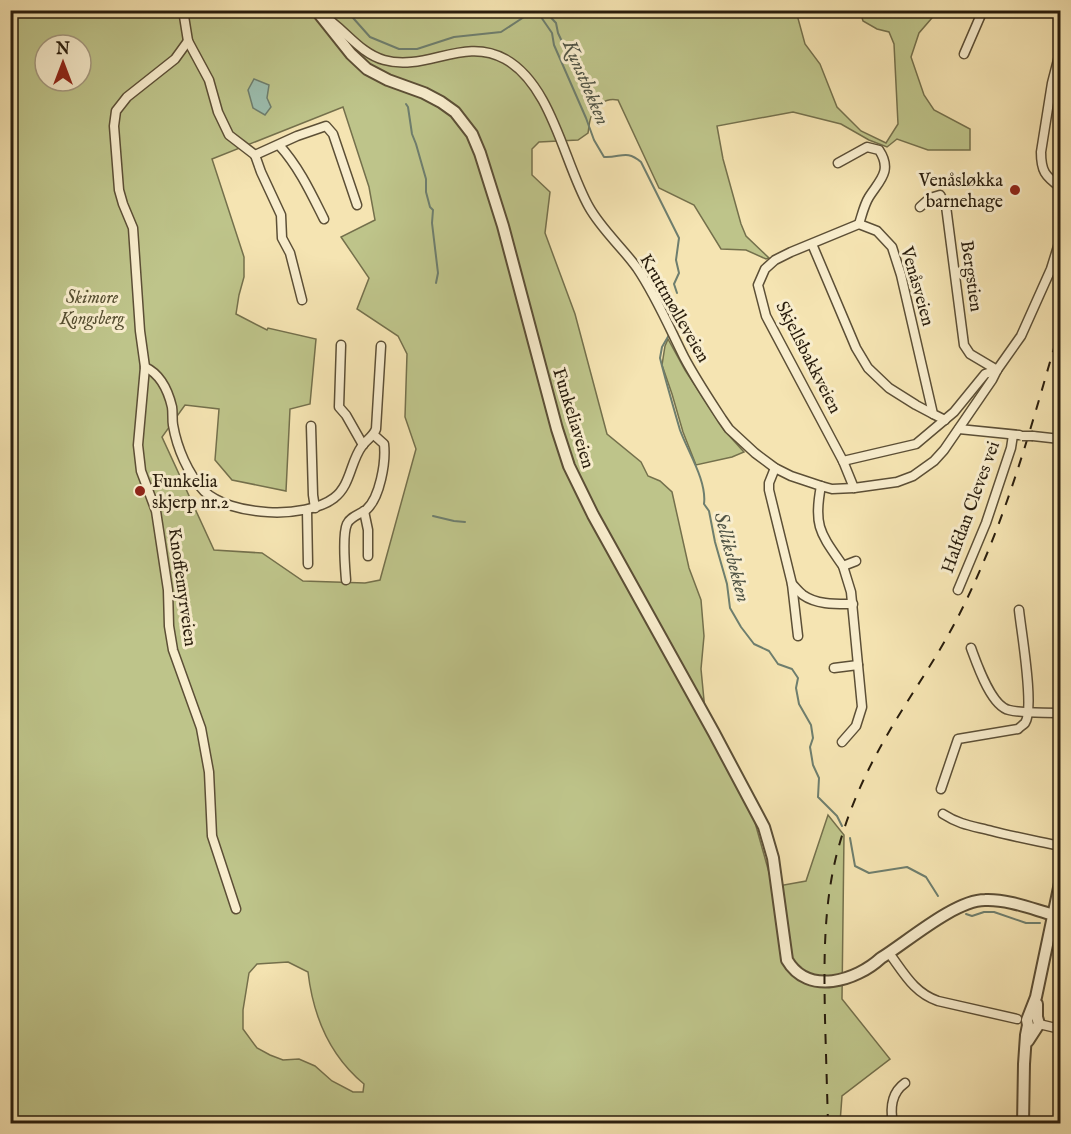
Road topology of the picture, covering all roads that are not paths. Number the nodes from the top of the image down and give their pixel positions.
1 (183, 10) edge
2 (983, 10) edge
3 (318, 12) edge
4 (188, 41) junction
5 (1060, 52) edge
6 (964, 54) dead end
7 (279, 145) junction
8 (255, 155) junction
9 (838, 163) dead end
10 (1060, 187) edge
11 (357, 206) dead end
12 (920, 207) dead end
13 (324, 219) dead end
14 (859, 224) junction
15 (1060, 240) edge
16 (812, 244) junction
17 (302, 300) dead end
18 (341, 345) dead end
19 (381, 346) dead end
20 (145, 367) junction
21 (997, 370) junction
22 (933, 414) junction
23 (945, 420) junction
24 (311, 426) dead end
25 (959, 429) junction
26 (374, 435) junction
27 (1018, 435) junction
28 (1056, 438) edge
29 (363, 444) junction
30 (843, 461) junction
31 (775, 468) junction
32 (820, 486) junction
33 (854, 488) junction
34 (311, 509) junction
35 (364, 511) junction
36 (368, 556) dead end
37 (856, 561) dead end
38 (308, 564) dead end
39 (843, 566) junction
40 (346, 580) dead end
41 (792, 584) junction
42 (958, 590) dead end
43 (853, 604) junction
44 (1019, 610) dead end
45 (798, 636) dead end
46 (971, 648) dead end
47 (858, 665) junction
48 (834, 668) dead end
49 (1029, 712) junction
50 (1060, 713) edge
51 (842, 742) dead end
52 (941, 789) dead end
53 (943, 814) dead end
54 (1060, 846) edge
55 (1060, 883) edge
56 (236, 909) dead end
57 (1054, 915) junction
58 (885, 956) junction
59 (1017, 1019) dead end
60 (1034, 1022) junction
61 (1060, 1029) edge
62 (905, 1083) dead end
63 (893, 1124) edge
64 (1023, 1124) edge

1 - 4 street
2 - 6 street
3 - 31 street, Kruttmølleveien
3 - 58 street, Funkeliaveien
4 - 8 street
4 - 20 street, Knoffemyrveien
5 - 10 street
7 - 8 street
7 - 11 street
7 - 13 street
8 - 17 street
9 - 14 street
12 - 21 street, Bergstien
14 - 16 street, Skjellsbakkveien
14 - 22 street, Venåsveien
15 - 21 street
16 - 22 street
16 - 30 street, Skjellsbakkveien
18 - 29 street
19 - 26 street
20 - 34 street
20 - 56 street, Knoffemyrveien
21 - 23 street
21 - 25 street, Kruttmølleveien
22 - 23 street
23 - 30 street
24 - 34 street
25 - 27 street
25 - 33 street, Kruttmølleveien
26 - 29 street
26 - 35 street
27 - 28 street, bridge
27 - 42 street, Halfdan Cleves vei
29 - 34 street
30 - 33 street, Skjellsbakkveien
31 - 32 street, Kruttmølleveien
31 - 41 street
32 - 33 street, Kruttmølleveien
32 - 39 street
34 - 38 street
35 - 36 street
35 - 40 street
37 - 39 street
39 - 43 street
41 - 43 street
41 - 45 street
43 - 47 street
44 - 49 street
46 - 49 street
47 - 48 street
47 - 51 street
49 - 50 street
49 - 52 street
53 - 54 street
55 - 57 street
57 - 58 street, Funkeliaveien
57 - 60 street
58 - 59 street
60 - 61 street
60 - 64 street
62 - 63 street

